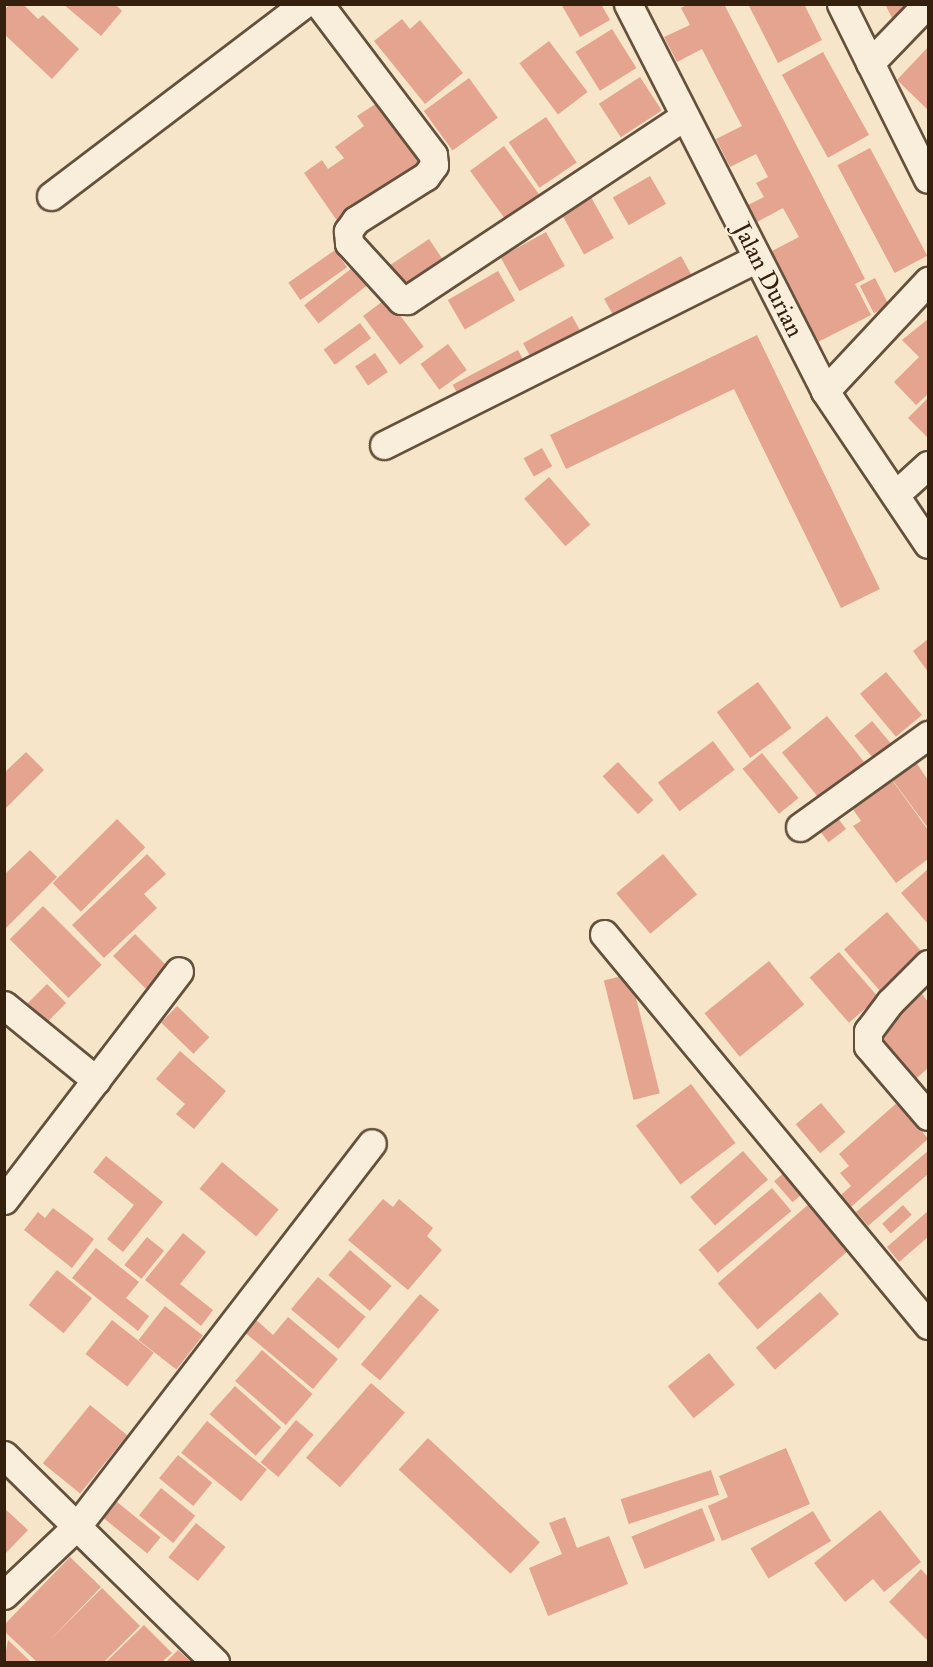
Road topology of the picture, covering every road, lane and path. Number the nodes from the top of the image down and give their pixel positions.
1 (304, 4) edge
2 (319, 4) edge
3 (628, 4) edge
4 (841, 4) edge
5 (927, 4) edge
6 (870, 63) junction
7 (684, 117) junction
8 (928, 179) edge
9 (51, 196) dead end
10 (757, 258) junction
11 (928, 281) edge
12 (825, 391) junction
13 (384, 445) dead end
14 (928, 465) edge
15 (896, 494) junction
16 (928, 544) edge
17 (928, 735) edge
18 (800, 827) dead end
19 (604, 934) dead end
20 (928, 964) edge
21 (179, 971) dead end
22 (4, 1005) edge
23 (96, 1080) junction
24 (928, 1116) edge
25 (372, 1143) dead end
26 (4, 1200) edge
27 (928, 1325) edge
28 (4, 1455) edge
29 (77, 1526) junction
30 (4, 1595) edge
31 (215, 1662) edge

1 - 9 street
2 - 7 street
3 - 7 street, Jalan Durian
4 - 6 street
5 - 6 street
6 - 8 street
7 - 10 street, Jalan Durian
10 - 12 street, Jalan Durian
10 - 13 street
11 - 12 street
12 - 15 street, Jalan Durian
14 - 15 street
15 - 16 street, Jalan Durian
17 - 18 street
19 - 27 street
20 - 24 street
21 - 23 street
22 - 23 street
23 - 26 street
25 - 29 street
28 - 29 street
29 - 30 street
29 - 31 street

